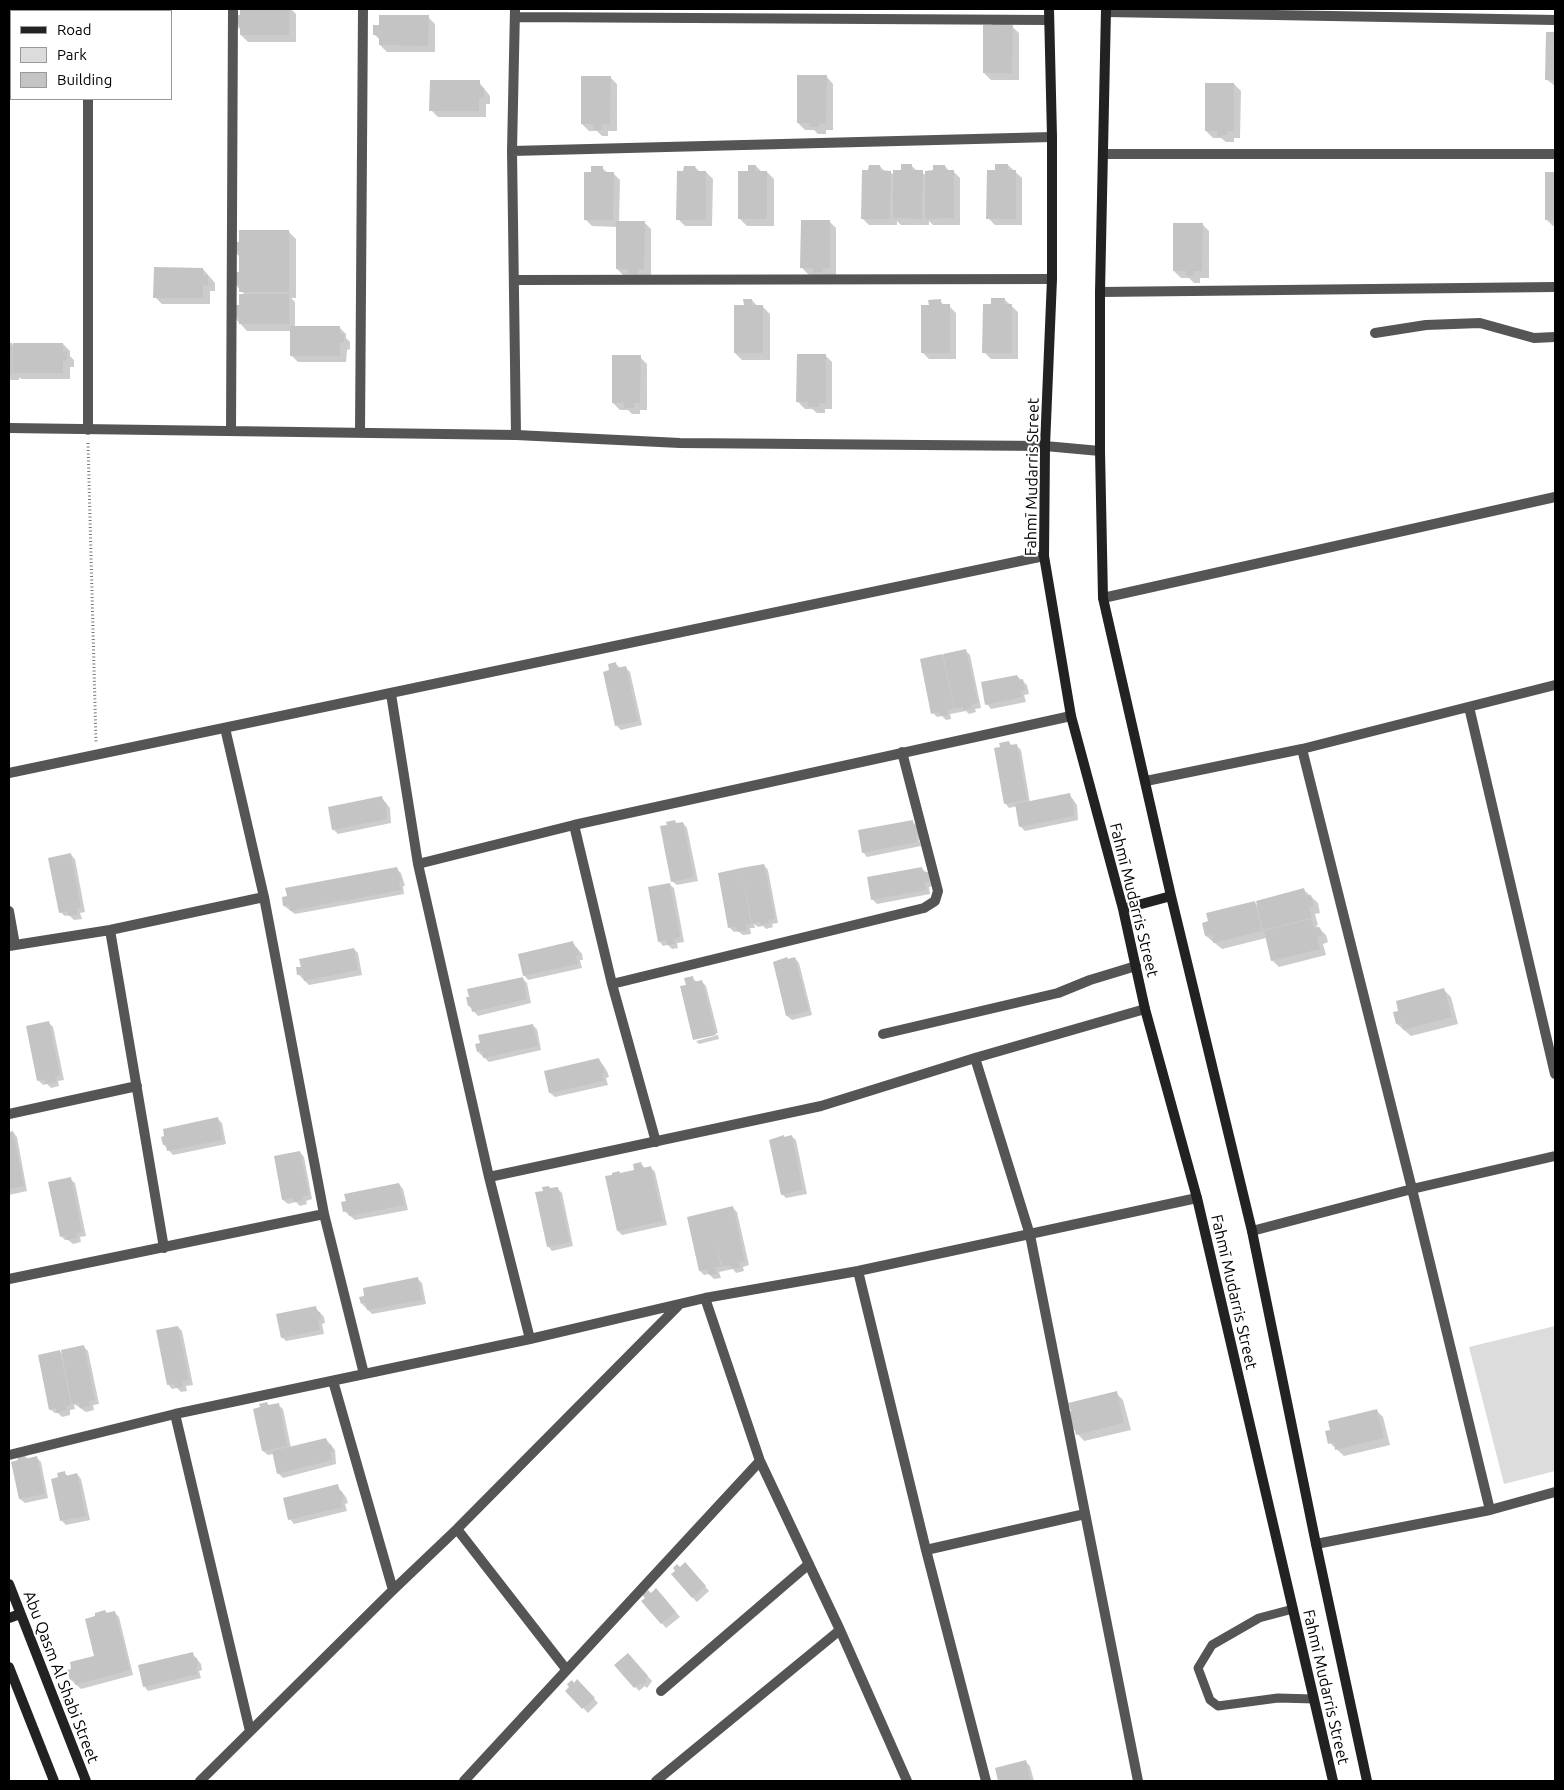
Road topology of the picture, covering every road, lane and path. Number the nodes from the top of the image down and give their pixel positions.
1 (233, 9) edge
2 (363, 9) edge
3 (1106, 10) edge
4 (515, 13) edge
5 (1049, 14) edge
6 (1555, 20) edge
7 (88, 100) edge
8 (1052, 137) junction
9 (512, 151) junction
10 (1103, 154) junction
11 (1555, 154) edge
12 (1052, 279) junction
13 (515, 280) junction
14 (1555, 288) edge
15 (1100, 292) junction
16 (1375, 333) dead end
17 (1555, 337) edge
18 (9, 428) edge
19 (88, 430) junction
20 (231, 431) junction
21 (360, 431) junction
22 (516, 434) junction
23 (1045, 446) junction
24 (1100, 451) junction
25 (1555, 497) edge
26 (1044, 556) junction
27 (1103, 598) junction
28 (1555, 685) edge
29 (390, 694) junction
30 (1469, 706) junction
31 (1071, 716) junction
32 (225, 728) junction
33 (1302, 749) junction
34 (902, 752) junction
35 (96, 755) junction
36 (9, 773) edge
37 (1146, 781) junction
38 (574, 825) junction
39 (418, 864) junction
40 (1171, 896) junction
41 (264, 897) junction
42 (1123, 909) junction
43 (9, 911) edge
44 (110, 930) junction
45 (12, 945) edge
46 (1136, 966) junction
47 (612, 984) junction
48 (1145, 1009) junction
49 (883, 1034) dead end
50 (975, 1058) junction
51 (1555, 1074) edge
52 (137, 1086) junction
53 (9, 1114) edge
54 (656, 1142) junction
55 (1555, 1156) edge
56 (489, 1177) junction
57 (1412, 1189) junction
58 (1197, 1198) junction
59 (324, 1214) junction
60 (1252, 1231) junction
61 (1030, 1235) junction
62 (164, 1248) junction
63 (858, 1271) junction
64 (9, 1279) edge
65 (705, 1298) junction
66 (679, 1306) junction
67 (530, 1339) junction
68 (364, 1374) junction
69 (333, 1381) junction
70 (176, 1414) junction
71 (9, 1454) edge
72 (760, 1461) junction
73 (1555, 1492) edge
74 (1490, 1510) junction
75 (1085, 1514) junction
76 (457, 1529) junction
77 (1316, 1544) junction
78 (926, 1550) junction
79 (809, 1564) junction
80 (9, 1584) edge
81 (393, 1590) junction
82 (1293, 1609) junction
83 (20, 1614) junction
84 (9, 1618) edge
85 (840, 1630) junction
86 (9, 1667) edge
87 (566, 1669) junction
88 (661, 1691) dead end
89 (1314, 1699) junction
90 (250, 1730) junction
91 (54, 1781) edge
92 (86, 1781) edge
93 (200, 1781) edge
94 (464, 1781) edge
95 (656, 1781) edge
96 (907, 1781) edge
97 (986, 1781) edge
98 (1138, 1781) edge
99 (1333, 1781) edge
100 (1368, 1781) edge

1 - 20 street
2 - 21 street
3 - 6 street
3 - 10 street, Fahmī Mudarris Street
4 - 5 street
4 - 9 street
5 - 8 street, Fahmī Mudarris Street
7 - 19 street
8 - 9 street
8 - 12 street, Fahmī Mudarris Street
9 - 13 street
10 - 11 street
10 - 15 street, Fahmī Mudarris Street
12 - 13 street
12 - 23 street, Fahmī Mudarris Street
13 - 22 street
14 - 15 street
15 - 24 street, Fahmī Mudarris Street
16 - 17 street
18 - 19 street
19 - 20 street
19 - 35 path
20 - 21 street
21 - 22 street
22 - 23 street
23 - 24 street
23 - 26 street, Fahmī Mudarris Street
24 - 27 street, Fahmī Mudarris Street
25 - 27 street
26 - 29 street
26 - 31 street, Fahmī Mudarris Street
27 - 37 street, Fahmī Mudarris Street
28 - 30 street
29 - 32 street
29 - 39 street
30 - 33 street
30 - 51 street
31 - 34 street
31 - 42 street, Fahmī Mudarris Street
32 - 35 street
32 - 41 street
33 - 37 street
33 - 57 street
34 - 38 street
34 - 47 street
35 - 36 street
37 - 40 street, Fahmī Mudarris Street
38 - 39 street
38 - 47 street
39 - 56 street
40 - 42 street
40 - 60 street, Fahmī Mudarris Street
41 - 44 street
41 - 59 street
42 - 46 street, Fahmī Mudarris Street
43 - 45 street
44 - 45 street
44 - 52 street
46 - 48 street, Fahmī Mudarris Street
46 - 49 street
47 - 54 street
48 - 50 street
48 - 58 street, Fahmī Mudarris Street
50 - 54 street
50 - 61 street
52 - 53 street
52 - 62 street
54 - 56 street
55 - 57 street
56 - 67 street
57 - 60 street
57 - 74 street
58 - 61 street
58 - 82 street, Fahmī Mudarris Street
59 - 62 street
59 - 68 street
60 - 77 street, Fahmī Mudarris Street
61 - 63 street
61 - 75 street
62 - 64 street
63 - 65 street
63 - 78 street
65 - 66 street
65 - 72 street
66 - 67 street
66 - 76 street
67 - 68 street
68 - 69 street
69 - 70 street
69 - 81 street
70 - 71 street
70 - 90 street
72 - 79 street
72 - 87 street
73 - 74 street
74 - 77 street
75 - 78 street
75 - 98 street
76 - 81 street
76 - 87 street
77 - 100 street, Fahmī Mudarris Street
78 - 97 street
79 - 85 street
79 - 88 street
80 - 83 street, Abu Qasm Al Shabi Street
81 - 90 street
82 - 89 street, Fahmī Mudarris Street
82 - 89 lane
83 - 84 street
83 - 92 street, Abu Qasm Al Shabi Street
85 - 95 street
85 - 96 street
86 - 91 street
87 - 94 street
89 - 99 street, Fahmī Mudarris Street
90 - 93 street

